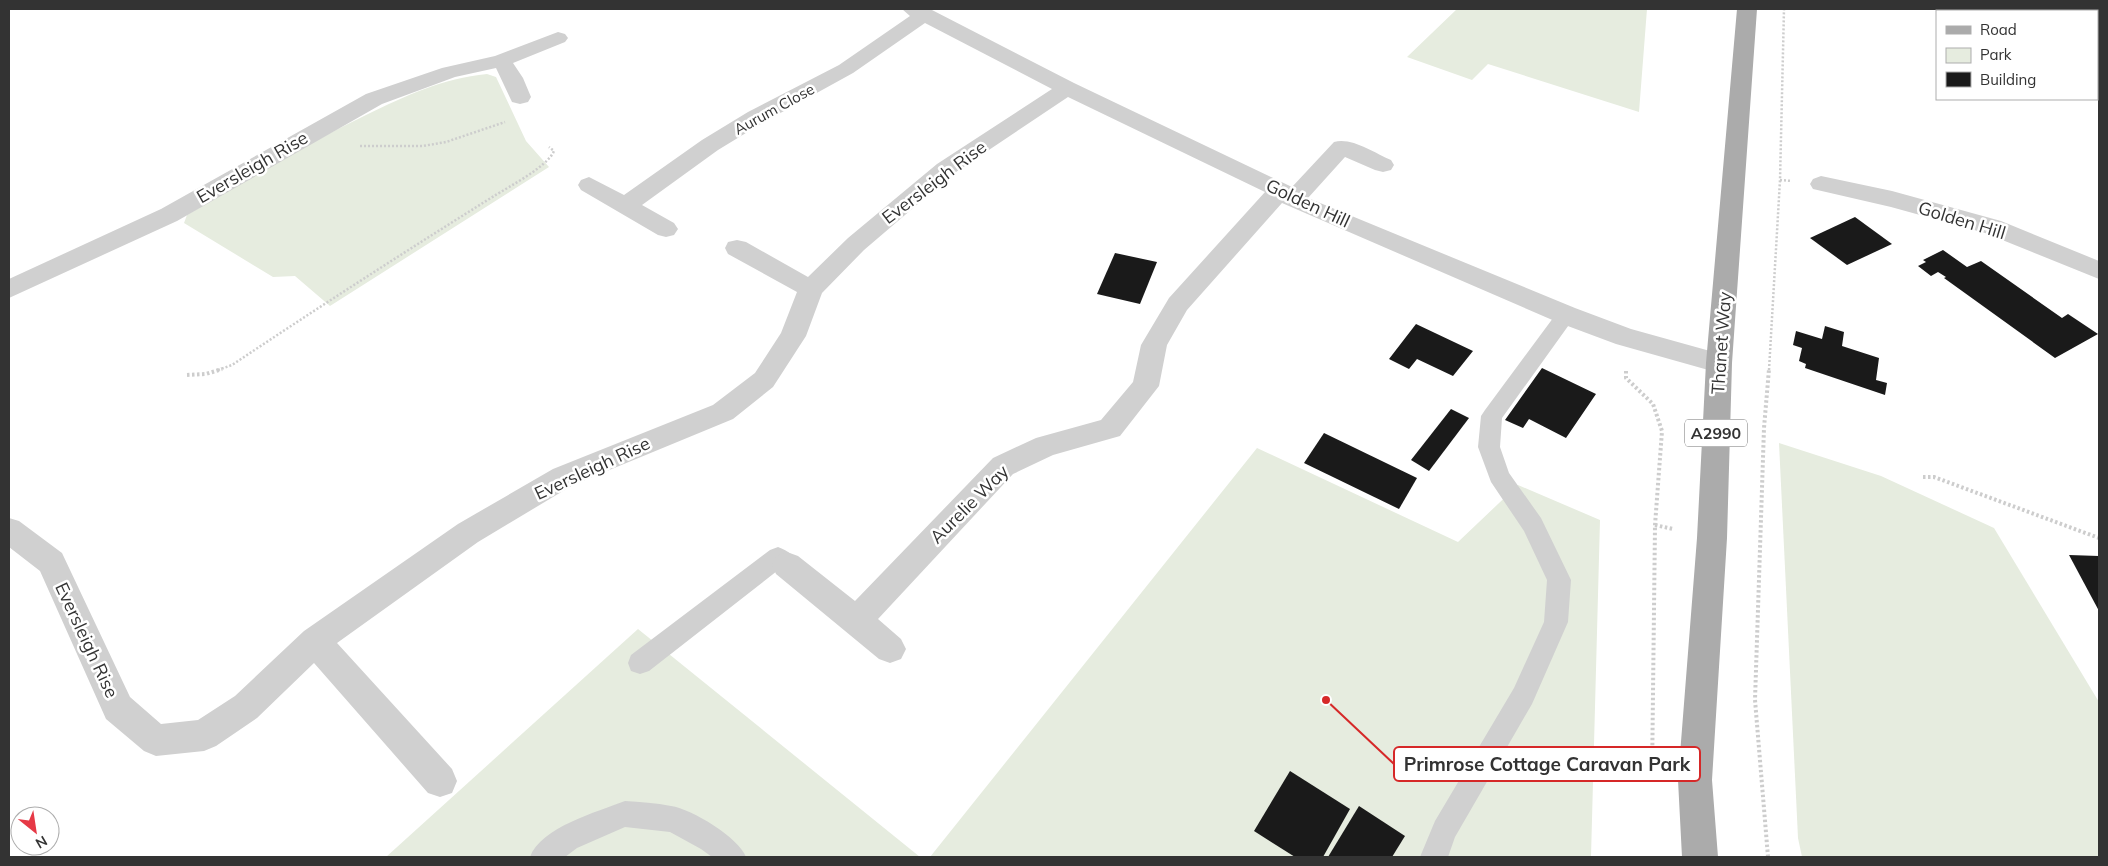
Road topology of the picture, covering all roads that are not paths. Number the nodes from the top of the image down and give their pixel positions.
1 (1747, 9) edge
2 (918, 11) edge
3 (558, 38) dead end
4 (501, 61) junction
5 (1067, 88) junction
6 (520, 97) dead end
7 (1383, 165) dead end
8 (589, 185) dead end
9 (1820, 185) dead end
10 (1286, 195) junction
11 (625, 206) junction
12 (666, 229) dead end
13 (737, 248) dead end
14 (2099, 270) edge
15 (811, 288) junction
16 (9, 289) edge
17 (1566, 315) junction
18 (1719, 364) junction
19 (9, 530) edge
20 (787, 565) joint
21 (857, 620) junction
22 (315, 641) junction
23 (890, 649) dead end
24 (640, 663) dead end
25 (440, 782) dead end
26 (544, 857) edge
27 (732, 857) edge
28 (1434, 857) edge
29 (1700, 857) edge

1 - 18 main road, Thanet Way / A2990
2 - 5 street, Golden Hill
2 - 11 street, Aurum Close
3 - 4 street, Eversleigh Rise
4 - 6 street
4 - 16 street, Eversleigh Rise
5 - 10 street, Golden Hill
5 - 15 street, Eversleigh Rise
7 - 10 street, Aurelie Way
8 - 11 street
9 - 14 street, Golden Hill
10 - 17 street, Golden Hill
10 - 21 street, Aurelie Way
11 - 12 street
13 - 15 street
15 - 22 street, Eversleigh Rise
17 - 18 street, Golden Hill
17 - 28 lane
18 - 29 main road, Thanet Way / A2990
19 - 22 street, Eversleigh Rise
20 - 21 street
20 - 24 lane
21 - 23 street
22 - 25 street
26 - 27 lane

